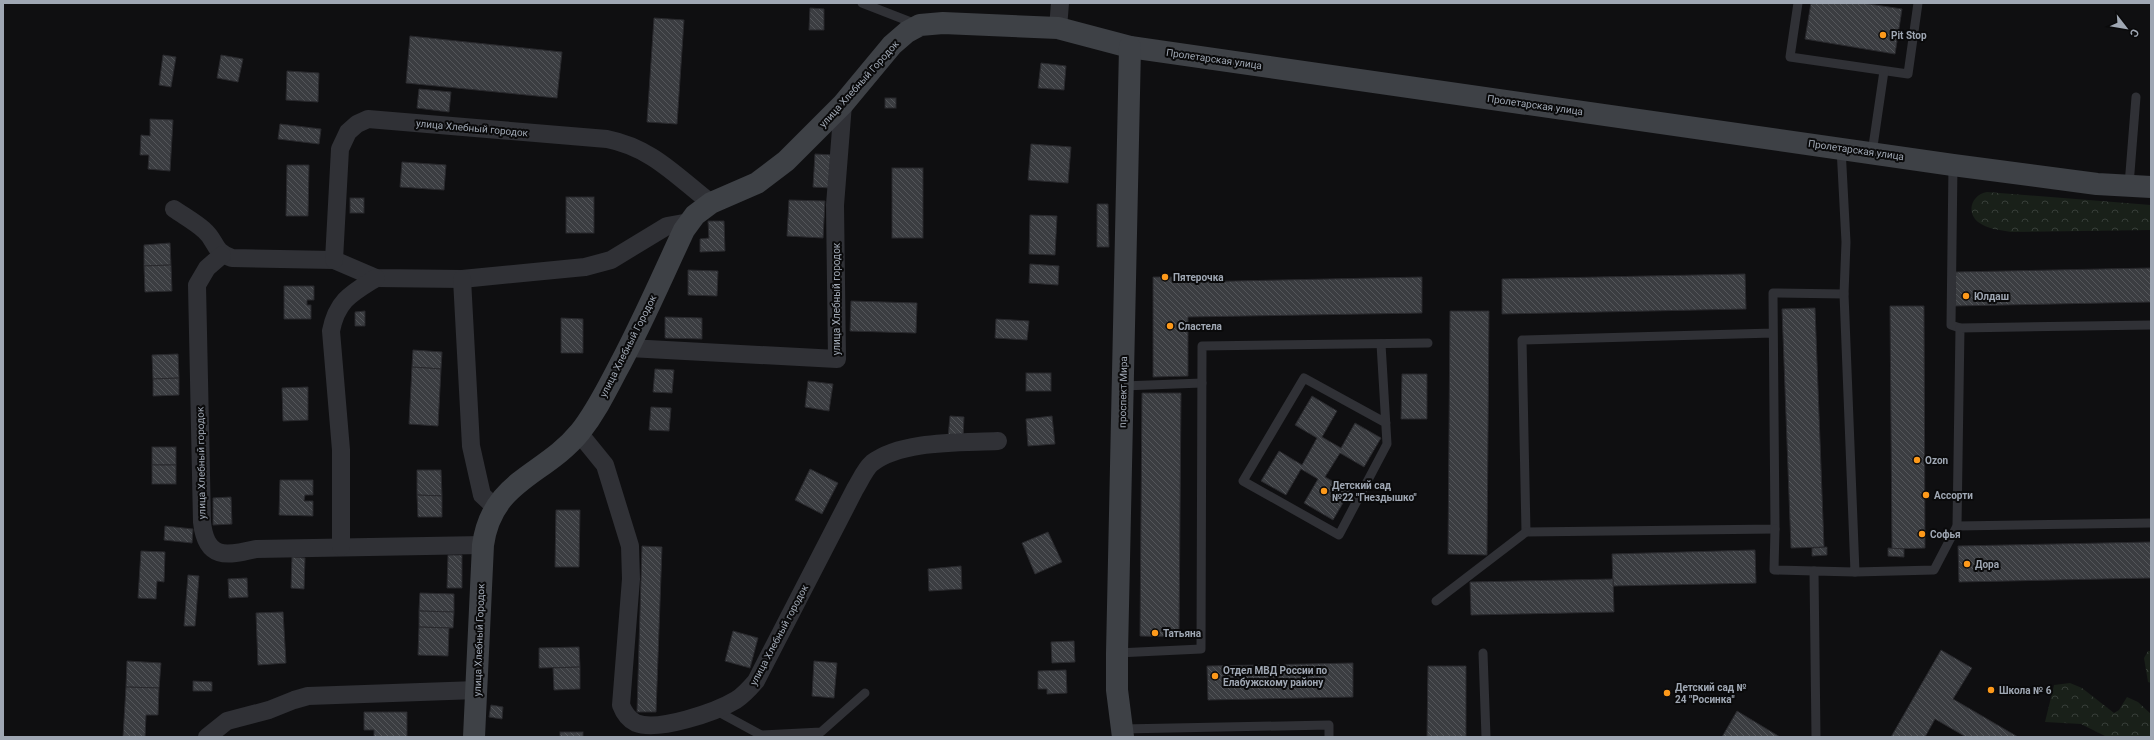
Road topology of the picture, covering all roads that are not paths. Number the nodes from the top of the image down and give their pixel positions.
1 (862, 3) edge
2 (1060, 3) edge
3 (1798, 3) edge
4 (1918, 3) edge
5 (920, 25) junction
6 (1058, 28) junction
7 (1130, 47) junction
8 (1884, 70) junction
9 (2136, 97) dead end
10 (843, 104) junction
11 (1841, 148) junction
12 (1872, 153) junction
13 (1953, 165) junction
14 (2129, 185) junction
15 (2151, 187) edge
16 (711, 203) junction
17 (174, 209) dead end
18 (689, 222) junction
19 (222, 255) junction
20 (334, 260) junction
21 (376, 278) junction
22 (462, 279) junction
23 (1844, 294) junction
24 (2151, 325) edge
25 (1960, 328) junction
26 (1773, 333) junction
27 (1428, 343) dead end
28 (1381, 344) junction
29 (629, 348) junction
30 (1202, 383) junction
31 (1123, 386) junction
32 (1386, 423) junction
33 (579, 432) junction
34 (998, 441) dead end
35 (495, 507) junction
36 (2151, 523) edge
37 (1957, 526) junction
38 (1774, 530) junction
39 (1526, 532) junction
40 (483, 545) junction
41 (341, 548) junction
42 (1814, 571) junction
43 (1855, 572) junction
44 (1436, 600) dead end
45 (1118, 653) junction
46 (1483, 653) dead end
47 (477, 690) junction
48 (865, 693) dead end
49 (715, 710) junction
50 (1122, 733) edge
51 (207, 737) edge
52 (474, 737) edge
53 (1329, 737) edge
54 (1486, 737) edge
55 (1816, 737) edge

1 - 5 lane
2 - 6 street
3 - 8 lane
4 - 8 lane
5 - 6 street, Пролетарская улица
5 - 10 street, улица Хлебный Городок
6 - 7 street, Пролетарская улица
7 - 11 street, Пролетарская улица
7 - 31 street, проспект Мира
8 - 12 lane
9 - 14 lane
10 - 16 street, улица Хлебный Городок
10 - 29 street, улица Хлебный городок
11 - 12 street, Пролетарская улица
11 - 23 lane
12 - 13 street, Пролетарская улица
13 - 14 street, Пролетарская улица
13 - 25 lane
14 - 15 street, Пролетарская улица
16 - 18 street, улица Хлебный Городок
16 - 20 street, улица Хлебный городок
17 - 19 street
18 - 22 street
18 - 29 street, улица Хлебный Городок
19 - 20 street
19 - 41 street, улица Хлебный городок
20 - 21 street
21 - 22 street
21 - 41 street
22 - 35 street
23 - 26 lane
23 - 43 lane
24 - 25 lane
25 - 37 lane
26 - 38 lane
26 - 39 lane
27 - 28 lane
28 - 30 lane
28 - 32 lane
29 - 33 street, улица Хлебный Городок
30 - 31 lane
30 - 45 lane
31 - 45 street, проспект Мира
32 - 32 lane
33 - 35 street, улица Хлебный Городок
33 - 49 street, улица Хлебный городок
34 - 49 street, улица Хлебный городок
35 - 40 street, улица Хлебный Городок
36 - 37 lane
37 - 43 lane
38 - 39 lane
38 - 42 lane
39 - 44 lane
40 - 41 street, улица Хлебный городок
40 - 47 street, улица Хлебный Городок
42 - 43 lane
42 - 55 lane
45 - 50 street, проспект Мира
46 - 54 lane
47 - 51 street, улица Хлебный городок
47 - 52 street, улица Хлебный Городок
48 - 49 lane
50 - 53 lane

